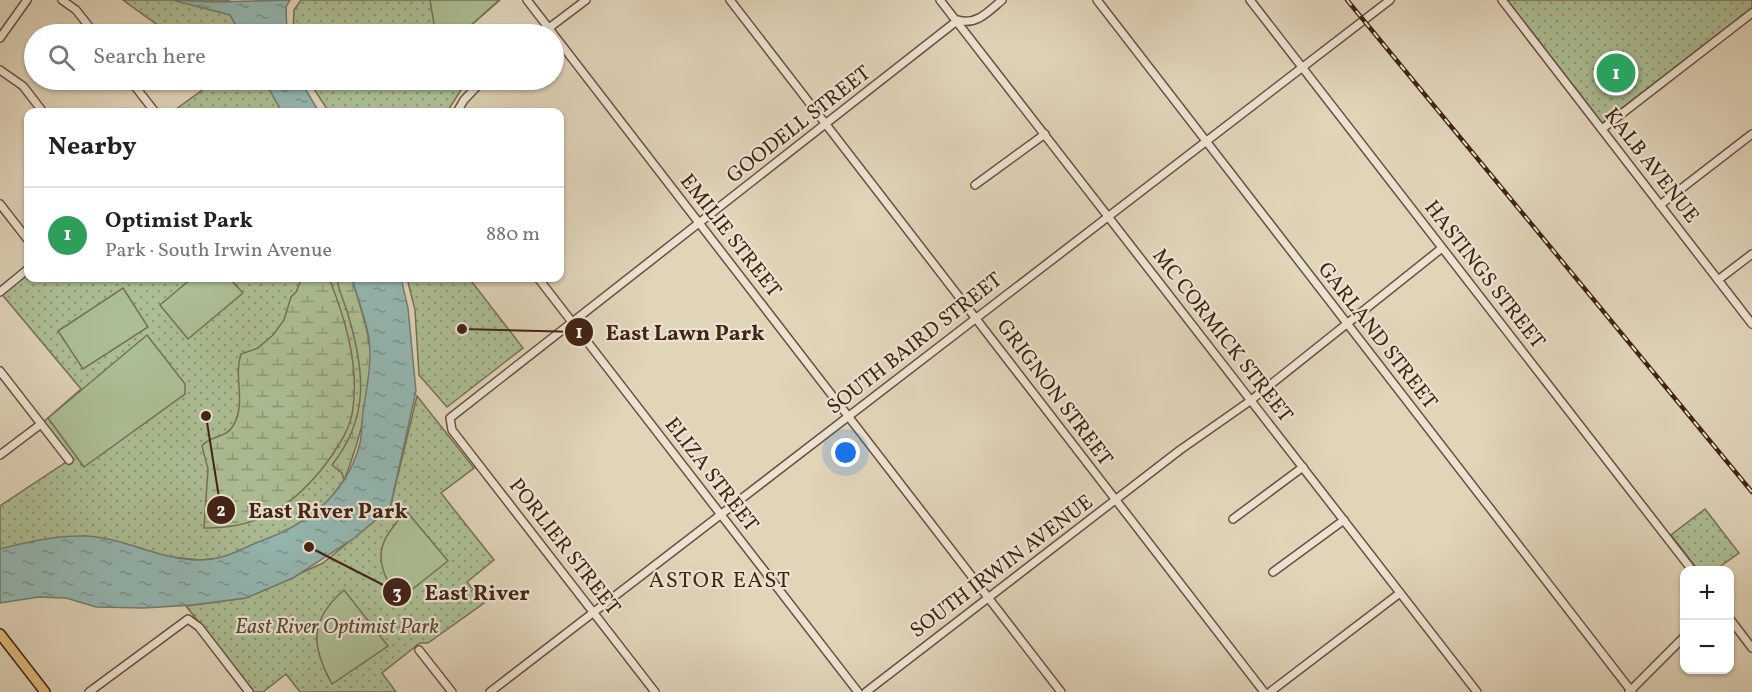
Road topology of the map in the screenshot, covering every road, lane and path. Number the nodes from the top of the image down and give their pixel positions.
1 (27, 0) edge
2 (62, 0) edge
3 (527, 0) edge
4 (586, 0) edge
5 (730, 0) edge
6 (940, 0) edge
7 (1002, 0) edge
8 (1097, 0) edge
9 (1250, 0) edge
10 (1390, 0) edge
11 (1502, 0) edge
12 (1752, 13) edge
13 (958, 20) junction
14 (87, 24) edge
15 (546, 24) edge
16 (554, 24) edge
17 (0, 38) edge
18 (564, 47) edge
19 (1303, 68) junction
20 (0, 70) edge
21 (24, 87) edge
22 (26, 90) edge
23 (138, 90) edge
24 (474, 90) edge
25 (41, 108) edge
26 (152, 108) edge
27 (459, 108) edge
28 (826, 124) junction
29 (1602, 129) junction
30 (1045, 134) junction
31 (1752, 134) edge
32 (1206, 143) junction
33 (975, 185) dead end
34 (0, 204) edge
35 (1660, 205) junction
36 (1110, 218) junction
37 (699, 222) junction
38 (24, 235) edge
39 (1442, 248) junction
40 (1752, 254) edge
41 (24, 272) edge
42 (1718, 280) junction
43 (541, 282) edge
44 (0, 292) edge
45 (976, 318) junction
46 (571, 321) junction
47 (1347, 323) junction
48 (1752, 324) edge
49 (0, 371) edge
50 (1250, 401) junction
51 (849, 416) junction
52 (449, 421) joint
53 (40, 424) junction
54 (0, 455) edge
55 (69, 460) dead end
56 (1303, 467) junction
57 (1116, 501) junction
58 (721, 514) junction
59 (1233, 519) dead end
60 (1344, 520) junction
61 (1689, 566) edge
62 (1273, 572) dead end
63 (1400, 592) junction
64 (989, 597) junction
65 (594, 612) junction
66 (1731, 620) edge
67 (0, 634) edge
68 (1680, 641) edge
69 (1752, 648) edge
70 (419, 650) dead end
71 (45, 692) edge
72 (89, 692) edge
73 (249, 692) edge
74 (452, 692) edge
75 (490, 692) edge
76 (655, 692) edge
77 (858, 692) edge
78 (866, 692) edge
79 (1061, 692) edge
80 (1264, 692) edge
81 (1270, 692) edge
82 (1477, 692) edge
83 (1631, 692) edge

1 - 17 street
2 - 14 street
3 - 15 street, EMILIE STREET
4 - 16 street
5 - 28 street, GRIGNON STREET
6 - 13 street, MC CORMICK STREET
7 - 13 street, GOODELL STREET
8 - 32 street, GARLAND STREET
9 - 19 street, HASTINGS STREET
10 - 19 street, SOUTH BAIRD STREET
11 - 29 street, KALB AVENUE
12 - 29 street
13 - 28 street, GOODELL STREET
13 - 30 street, MC CORMICK STREET
18 - 37 street, EMILIE STREET
19 - 32 street, SOUTH BAIRD STREET
19 - 39 street, HASTINGS STREET
20 - 21 street
22 - 25 street
23 - 26 street
24 - 27 street
28 - 37 street, GOODELL STREET
28 - 45 street, GRIGNON STREET
29 - 35 street, KALB AVENUE
30 - 33 street
30 - 36 street, MC CORMICK STREET
31 - 35 street
32 - 36 street, SOUTH BAIRD STREET
32 - 47 street, GARLAND STREET
34 - 38 street
35 - 42 street, KALB AVENUE
36 - 45 street, SOUTH BAIRD STREET
36 - 50 street, MC CORMICK STREET
37 - 46 street, GOODELL STREET
37 - 51 street, EMILIE STREET
39 - 47 street, SOUTH IRWIN AVENUE
39 - 61 street, HASTINGS STREET
40 - 42 street
41 - 44 street
42 - 48 street, KALB AVENUE
43 - 46 street, ELIZA STREET
45 - 51 street, SOUTH BAIRD STREET
45 - 57 street, GRIGNON STREET
46 - 52 street, GOODELL STREET
46 - 58 street, ELIZA STREET
47 - 50 street, SOUTH IRWIN AVENUE
47 - 83 street, GARLAND STREET
49 - 53 street
50 - 56 street, MC CORMICK STREET
50 - 57 street, SOUTH IRWIN AVENUE
51 - 58 street, SOUTH BAIRD STREET
51 - 64 street, EMILIE STREET
52 - 65 street, PORLIER STREET
53 - 54 street
53 - 55 street
56 - 59 street
56 - 60 street, MC CORMICK STREET
57 - 64 street, SOUTH IRWIN AVENUE
57 - 80 street, GRIGNON STREET
58 - 65 street, SOUTH BAIRD STREET
58 - 77 street, ELIZA STREET
60 - 62 street
60 - 63 street, MC CORMICK STREET
63 - 81 street
63 - 82 street, MC CORMICK STREET
64 - 78 street, SOUTH IRWIN AVENUE
64 - 79 street, EMILIE STREET
65 - 75 street, SOUTH BAIRD STREET
65 - 76 street, PORLIER STREET
66 - 69 street
67 - 71 main road
68 - 83 street
70 - 74 street
72 - 73 street

